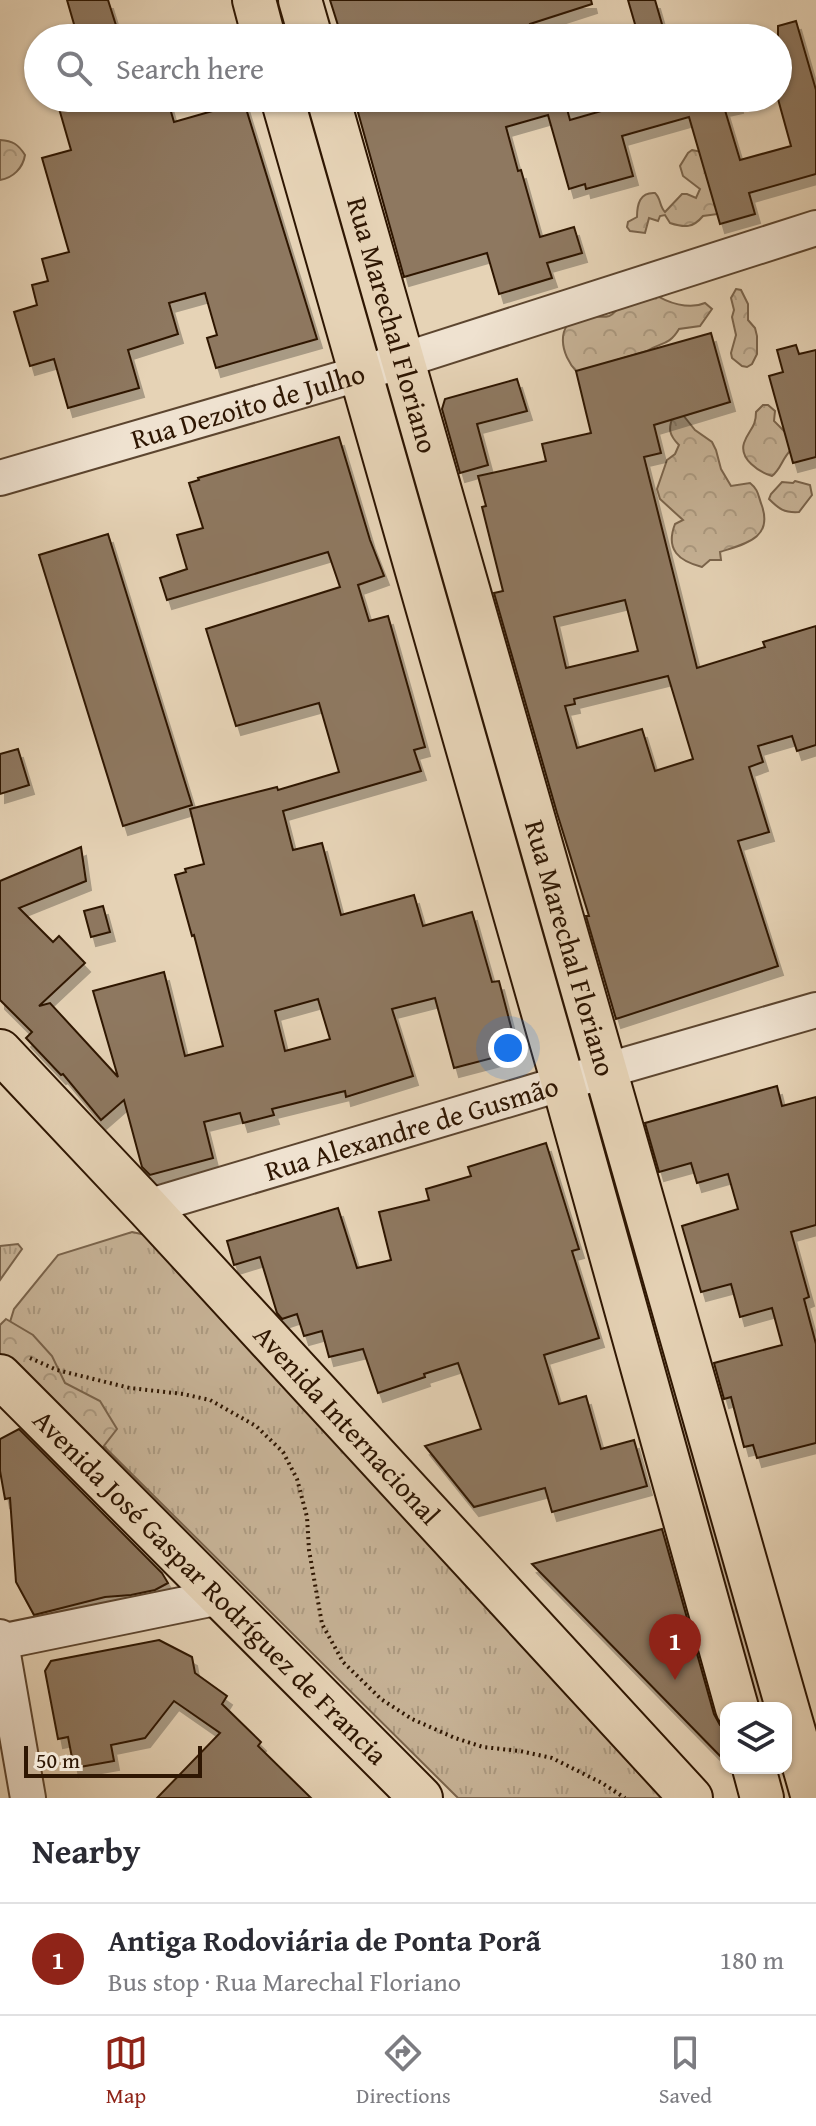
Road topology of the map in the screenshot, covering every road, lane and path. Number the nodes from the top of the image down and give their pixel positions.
1 (254, 0) edge
2 (300, 0) edge
3 (260, 24) edge
4 (307, 24) edge
5 (286, 112) edge
6 (332, 112) edge
7 (816, 228) edge
8 (403, 360) junction
9 (360, 373) junction
10 (0, 478) edge
11 (549, 875) junction
12 (507, 886) junction
13 (816, 1010) edge
14 (0, 1051) edge
15 (605, 1072) junction
16 (563, 1083) junction
17 (147, 1207) junction
18 (13, 1366) edge
19 (220, 1597) junction
20 (0, 1641) edge
21 (735, 1702) edge
22 (756, 1774) edge
23 (811, 1782) edge
24 (28, 1798) edge
25 (421, 1798) edge
26 (625, 1798) edge
27 (691, 1798) edge
28 (762, 1798) edge

1 - 3 main road
2 - 4 main road
5 - 9 main road, Rua Marechal Floriano
6 - 8 main road, Rua Marechal Floriano
7 - 8 street, Rua Dezoito de Julho
8 - 9 street, Rua Dezoito de Julho
8 - 11 main road, Rua Marechal Floriano
9 - 10 street, Rua Dezoito de Julho
9 - 12 main road, Rua Marechal Floriano
11 - 12 main road
11 - 15 main road, Rua Marechal Floriano
12 - 16 main road, Rua Marechal Floriano
13 - 15 street, Rua Alexandre de Gusmão
14 - 17 main road, Avenida Internacional
15 - 16 street, Rua Alexandre de Gusmão
15 - 23 main road, Rua Marechal Floriano
16 - 17 street, Rua Alexandre de Gusmão
16 - 21 main road, Rua Marechal Floriano
17 - 27 main road, Avenida Internacional
18 - 19 main road, Avenida José Gaspar Rodríguez de Francia
18 - 26 path
19 - 20 street
19 - 25 main road, Avenida José Gaspar Rodríguez de Francia
20 - 24 street
22 - 28 main road

